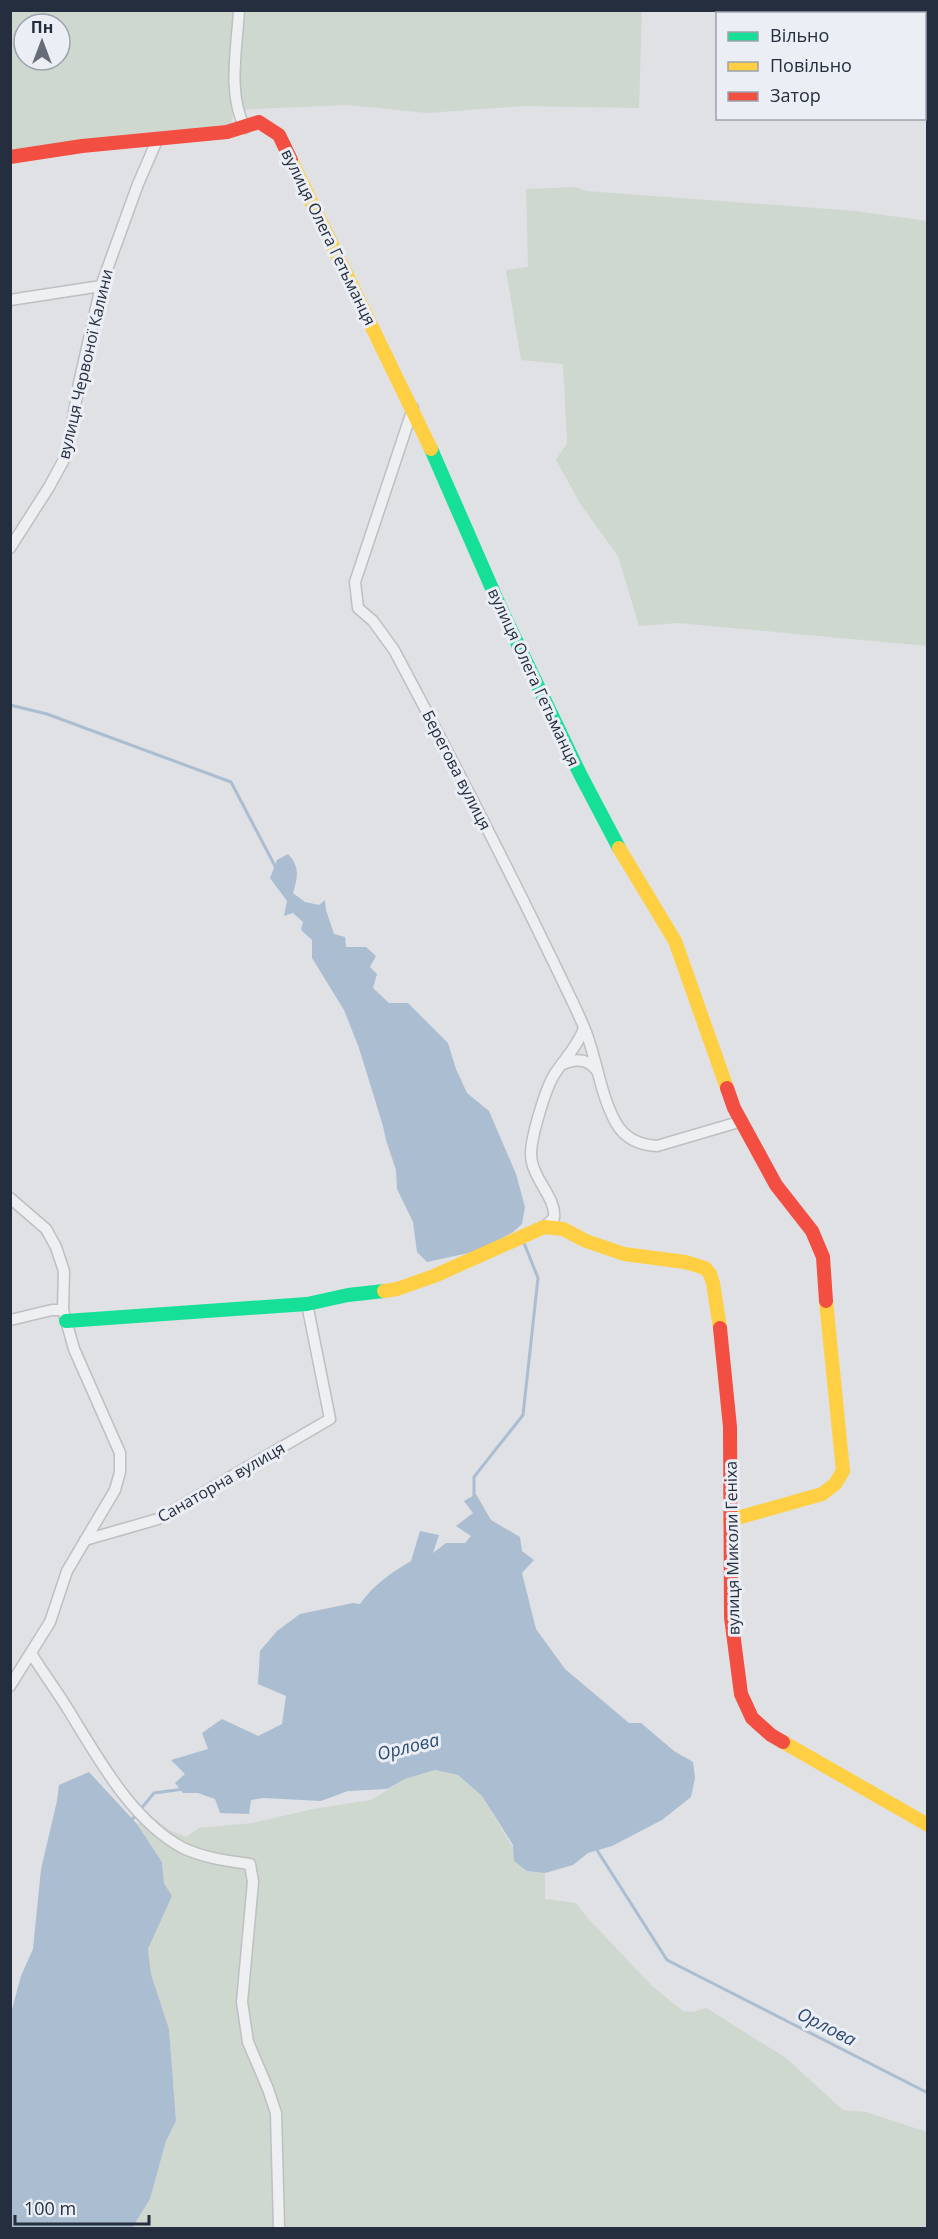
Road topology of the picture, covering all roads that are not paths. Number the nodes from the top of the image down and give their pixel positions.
1 (239, 10) edge
2 (245, 128) junction
3 (158, 138) junction
4 (10, 156) edge
5 (100, 286) junction
6 (10, 300) edge
7 (413, 408) junction
8 (10, 548) edge
9 (584, 1028) junction
10 (561, 1065) junction
11 (597, 1071) junction
12 (742, 1121) junction
13 (10, 1198) edge
14 (544, 1227) junction
15 (307, 1304) junction
16 (65, 1316) junction
17 (10, 1320) edge
18 (730, 1520) junction
19 (85, 1540) junction
20 (31, 1653) junction
21 (12, 1679) edge
22 (927, 1825) edge
23 (279, 2229) edge

1 - 2 street
2 - 3 street
2 - 7 street, вулиця Олега Гетьманця
3 - 4 street
3 - 5 street, вулиця Червоної Калини
5 - 6 street
5 - 8 street, вулиця Червоної Калини
7 - 9 street, Берегова вулиця
7 - 12 street, вулиця Олега Гетьманця
9 - 10 street
9 - 11 street, Берегова вулиця
10 - 11 street
10 - 14 street
11 - 12 street, Берегова вулиця
12 - 18 street, вулиця Олега Гетьманця
13 - 16 street
14 - 15 street
14 - 18 street, вулиця Миколи Геніха
15 - 16 street
15 - 19 street, Санаторна вулиця
16 - 17 street
16 - 19 street
18 - 22 street, вулиця Миколи Геніха
19 - 20 street
20 - 21 street
20 - 23 street

